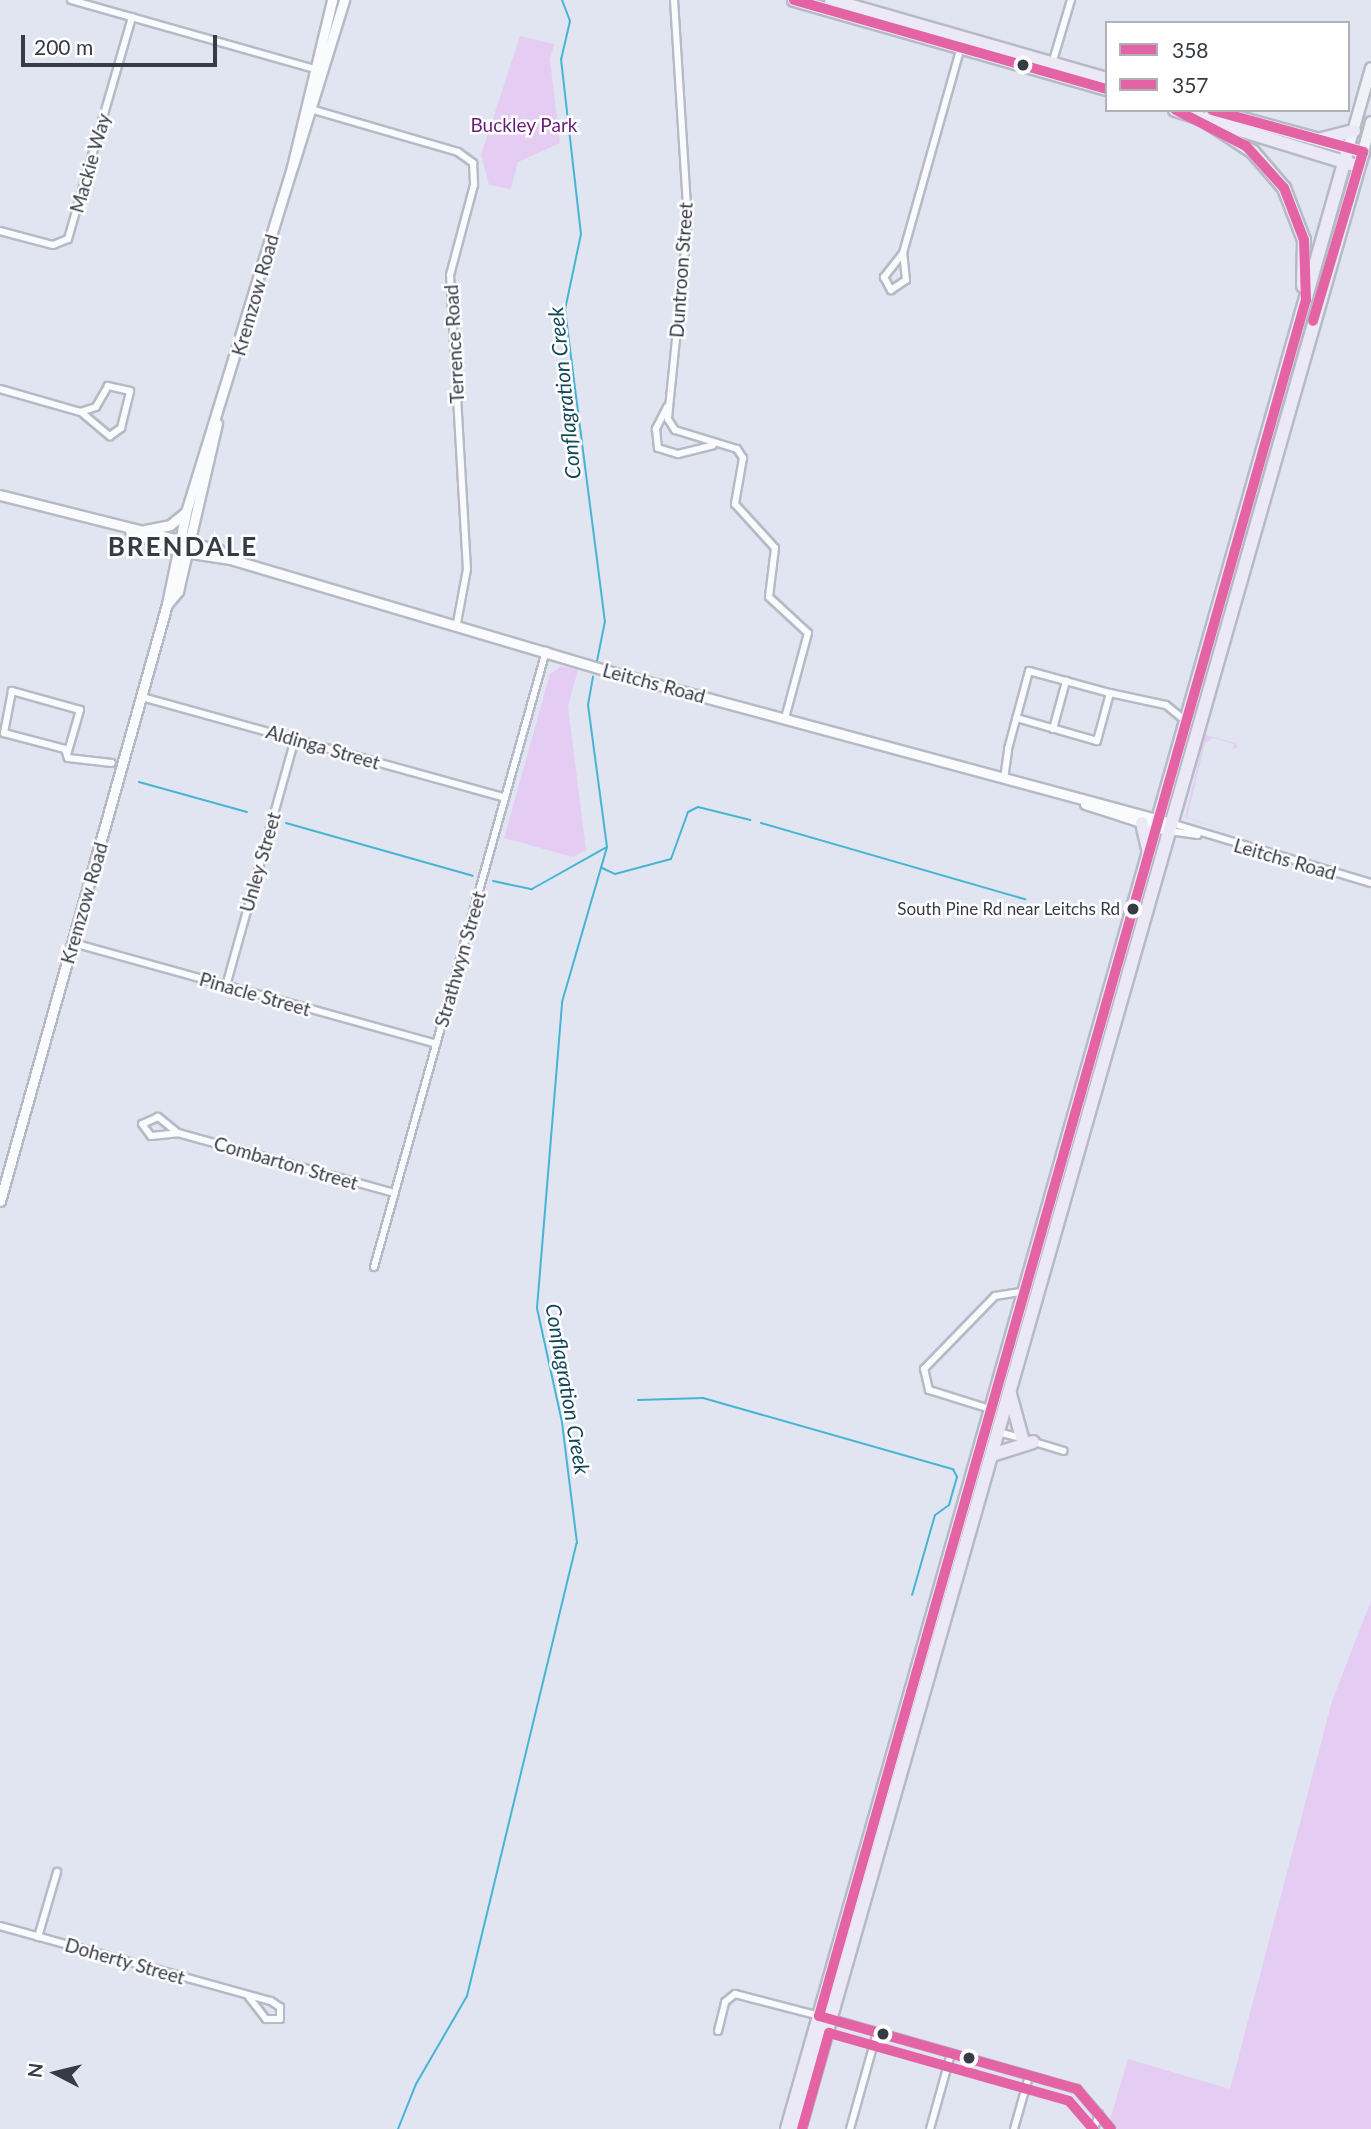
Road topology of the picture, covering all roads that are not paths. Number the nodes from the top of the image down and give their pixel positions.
1 (71, 0) edge
2 (332, 0) edge
3 (344, 0) edge
4 (674, 0) edge
5 (794, 0) edge
6 (831, 0) edge
7 (1070, 0) edge
8 (132, 17) junction
9 (962, 43) junction
10 (1051, 68) junction
11 (1371, 68) edge
12 (319, 70) junction
13 (1105, 79) edge
14 (1105, 88) edge
15 (309, 109) junction
16 (1186, 112) edge
17 (1209, 116) edge
18 (1371, 122) edge
19 (1354, 131) junction
20 (1318, 141) junction
21 (1348, 149) junction
22 (1367, 153) edge
23 (1344, 162) junction
24 (1364, 167) edge
25 (0, 230) edge
26 (903, 253) junction
27 (1306, 300) junction
28 (0, 389) edge
29 (668, 405) junction
30 (81, 412) junction
31 (217, 423) junction
32 (684, 434) junction
33 (718, 444) junction
34 (678, 454) junction
35 (0, 495) edge
36 (186, 512) junction
37 (130, 531) junction
38 (143, 531) junction
39 (190, 543) junction
40 (179, 545) junction
41 (188, 553) junction
42 (230, 559) junction
43 (167, 604) junction
44 (457, 623) junction
45 (546, 651) junction
46 (1066, 681) junction
47 (1111, 693) junction
48 (142, 697) junction
49 (785, 718) junction
50 (1016, 718) junction
51 (1187, 723) junction
52 (1053, 729) junction
53 (295, 739) junction
54 (67, 755) junction
55 (111, 763) dead end
56 (1004, 779) junction
57 (505, 798) junction
58 (1079, 801) junction
59 (1142, 823) junction
60 (1165, 826) junction
61 (1151, 857) junction
62 (1371, 883) edge
63 (73, 943) junction
64 (226, 986) junction
65 (1112, 1009) junction
66 (436, 1044) junction
67 (1077, 1132) junction
68 (178, 1133) junction
69 (395, 1193) junction
70 (0, 1201) edge
71 (374, 1267) dead end
72 (1026, 1291) junction
73 (1009, 1394) junction
74 (992, 1410) junction
75 (993, 1430) junction
76 (1027, 1440) junction
77 (1063, 1451) dead end
78 (992, 1455) junction
79 (57, 1872) dead end
80 (0, 1926) edge
81 (38, 1937) junction
82 (249, 1997) junction
83 (824, 2018) junction
84 (718, 2031) dead end
85 (877, 2032) junction
86 (951, 2054) junction
87 (1029, 2076) junction
88 (1099, 2114) junction
89 (787, 2129) edge
90 (799, 2129) edge
91 (850, 2129) edge
92 (930, 2129) edge
93 (1014, 2129) edge
94 (1094, 2129) edge
95 (1111, 2129) edge

1 - 8 street
2 - 12 street, Kremzow Road
3 - 12 street, Kremzow Road
4 - 29 street, Duntroon Street
5 - 9 highway
6 - 9 highway
7 - 10 street
8 - 12 street
8 - 25 street, Mackie Way
9 - 10 highway
9 - 26 street
10 - 13 highway
10 - 14 highway
11 - 19 main road
12 - 15 street, Kremzow Road
15 - 31 street, Kremzow Road
15 - 44 street, Terrence Road
16 - 17 highway
17 - 20 highway
17 - 23 highway
17 - 27 highway
18 - 22 main road
19 - 20 highway
19 - 21 main road
20 - 21 highway
21 - 22 highway
21 - 23 highway
22 - 24 highway
23 - 24 highway
23 - 27 highway
24 - 60 highway
26 - 26 street
27 - 51 highway
28 - 30 street
29 - 32 street
29 - 34 street, Duntroon Street
30 - 30 street
31 - 36 street, Kremzow Road
31 - 39 street, Kremzow Road
32 - 33 street
32 - 34 street
33 - 34 street
33 - 49 street
35 - 37 street, Leitchs Road
36 - 38 street
36 - 40 street, Kremzow Road
37 - 38 street, Leitchs Road
37 - 40 street, Leitchs Road
38 - 40 street, Leitchs Road
39 - 40 street, Leitchs Road
39 - 41 street, Kremzow Road
39 - 42 street, Leitchs Road
40 - 41 street, Leitchs Road
40 - 43 street, Kremzow Road
41 - 42 street, Leitchs Road
41 - 43 street, Kremzow Road
42 - 44 street, Leitchs Road
43 - 48 street, Kremzow Road
44 - 45 street, Leitchs Road
45 - 49 street, Leitchs Road
45 - 57 street, Strathwyn Street
46 - 47 street
46 - 50 street
46 - 52 street
47 - 51 street
47 - 52 street
48 - 53 street, Aldinga Street
48 - 63 street, Kremzow Road
49 - 56 street, Leitchs Road
50 - 52 street
50 - 56 street
51 - 60 highway
53 - 57 street, Aldinga Street
53 - 64 street, Unley Street
54 - 54 street
54 - 55 street
56 - 58 street, Leitchs Road
57 - 66 street, Strathwyn Street
58 - 59 street, Leitchs Road
58 - 60 street, Leitchs Road
59 - 60 street, Leitchs Road
59 - 61 highway
60 - 61 highway
60 - 62 street, Leitchs Road
60 - 65 highway
61 - 65 highway
63 - 64 street, Pinacle Street
63 - 70 street, Kremzow Road
64 - 66 street, Pinacle Street
65 - 67 highway
66 - 69 street, Strathwyn Street
67 - 72 highway
67 - 73 highway
68 - 68 street, Combarton Street
68 - 69 street, Combarton Street
69 - 71 street, Strathwyn Street
72 - 74 highway
72 - 74 street
73 - 75 highway
73 - 76 highway
74 - 75 highway
75 - 76 street
75 - 78 highway
75 - 83 highway
76 - 77 street
76 - 78 highway
78 - 83 highway
79 - 81 street
80 - 81 street, Doherty Street
81 - 82 street, Doherty Street
82 - 82 street, Doherty Street
83 - 84 street
83 - 85 street
83 - 89 highway
83 - 90 highway
85 - 86 street
85 - 91 street
86 - 87 street
86 - 92 street
87 - 88 street
87 - 93 street
88 - 94 street
88 - 95 street

